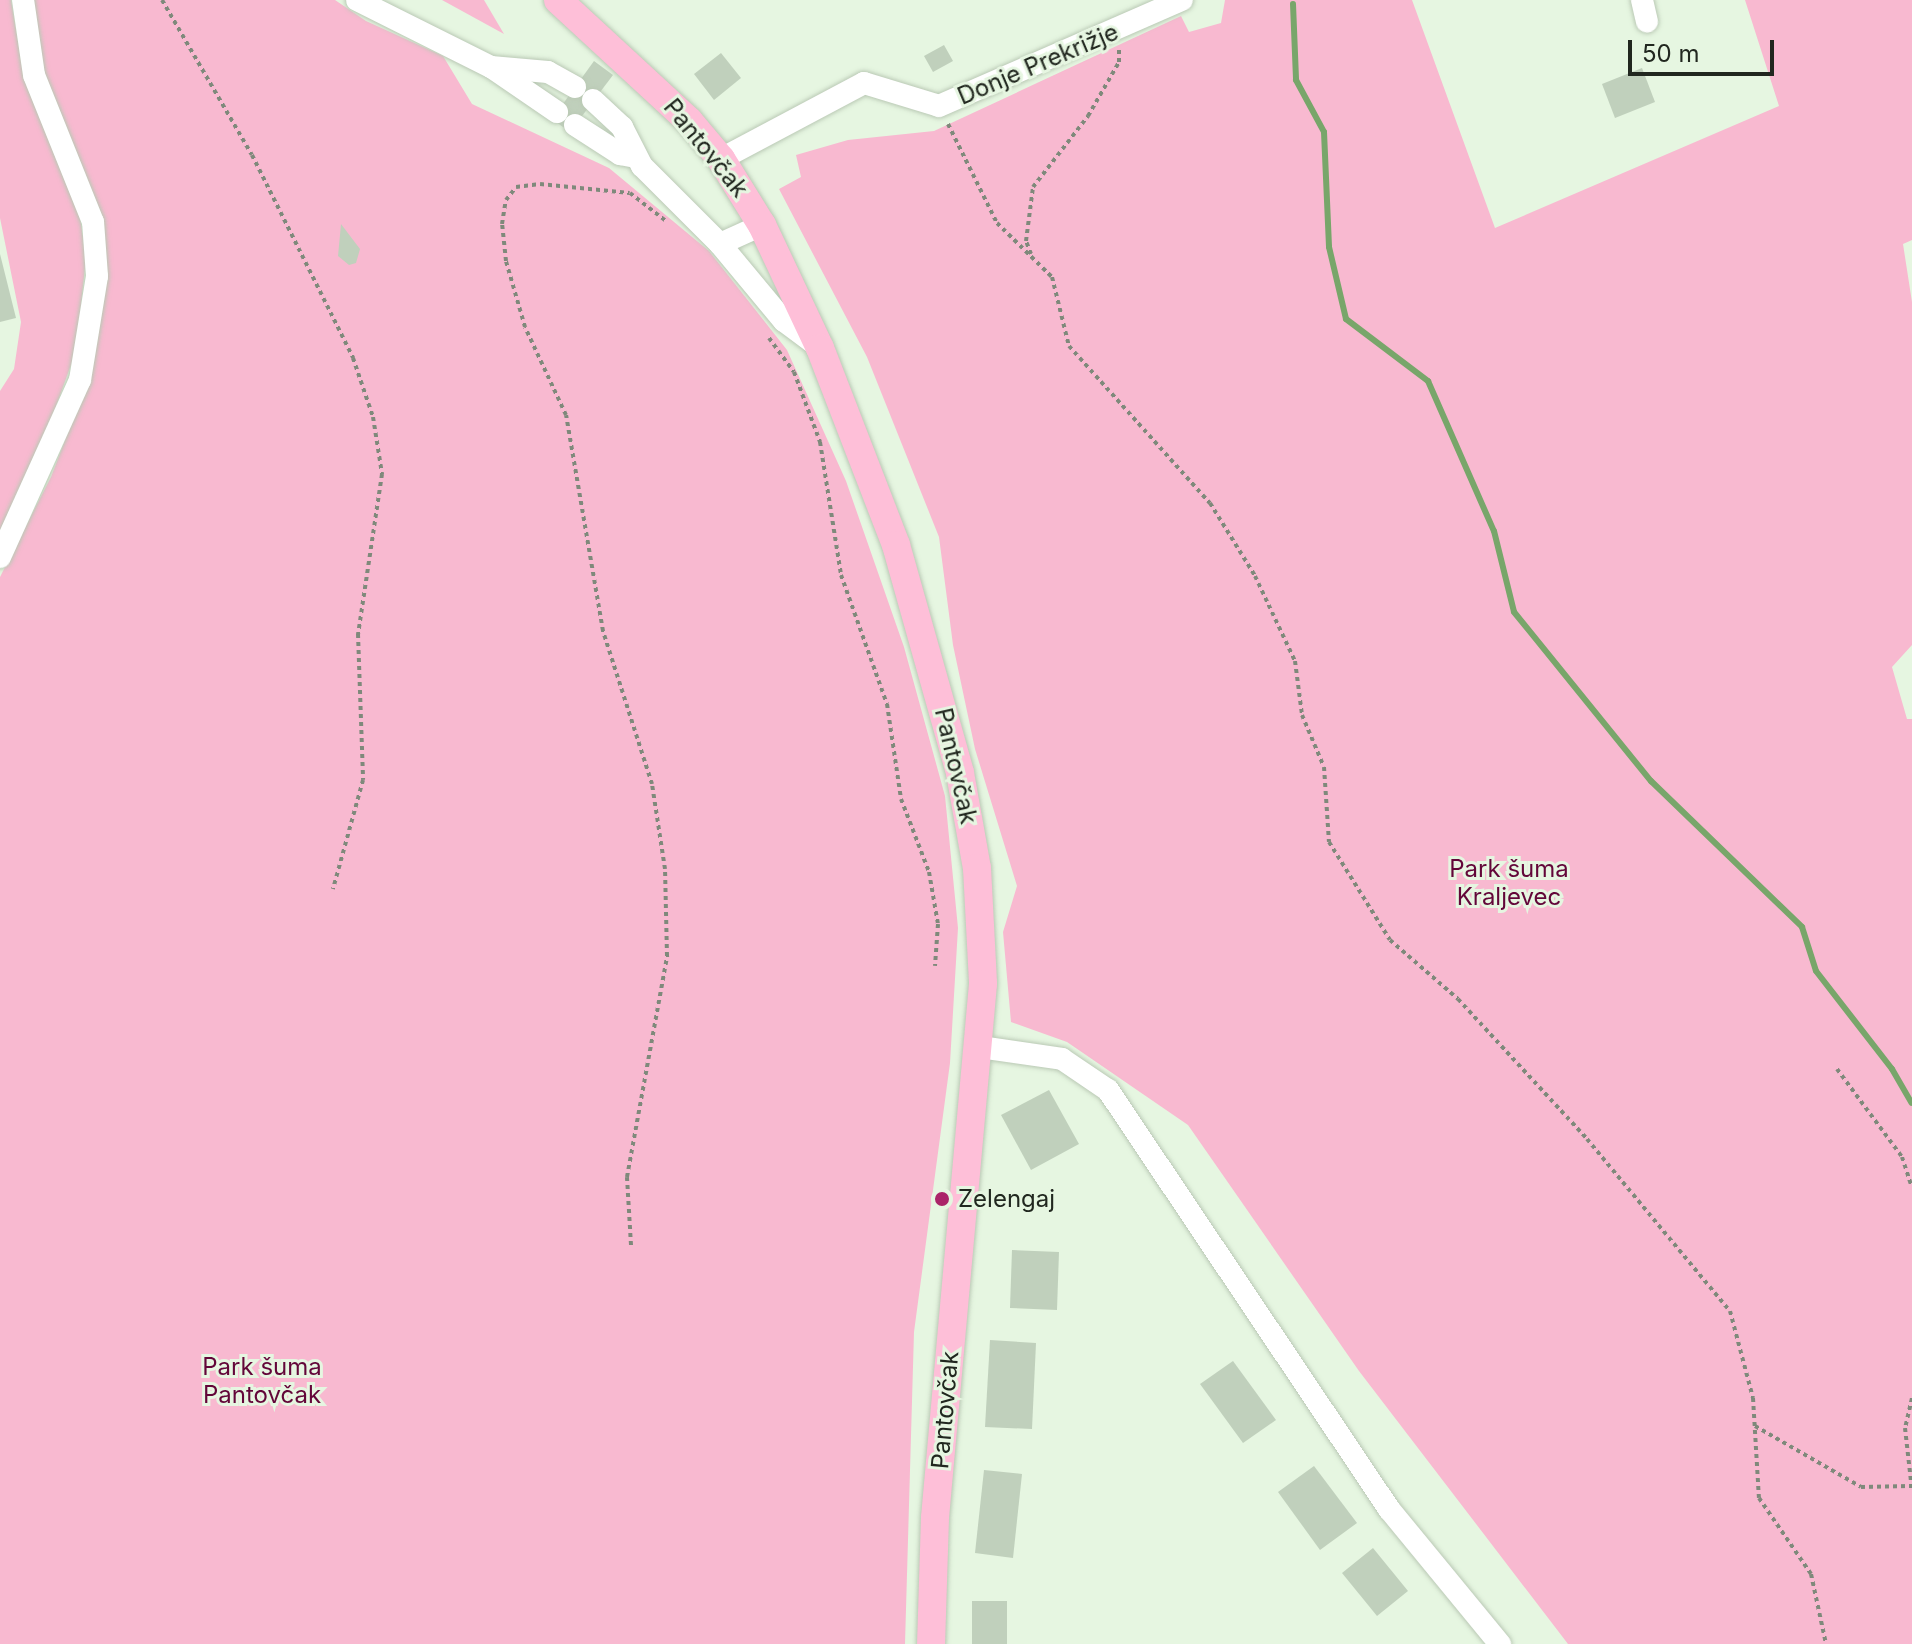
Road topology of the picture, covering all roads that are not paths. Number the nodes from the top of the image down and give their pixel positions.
1 (23, 0) edge
2 (357, 0) edge
3 (558, 0) edge
4 (1182, 0) edge
5 (491, 67) junction
6 (636, 157) junction
7 (721, 159) junction
8 (762, 225) junction
9 (720, 244) junction
10 (820, 348) junction
11 (0, 557) edge
12 (980, 1047) junction
13 (931, 1644) edge
14 (1500, 1644) edge

1 - 11 street
2 - 5 street
3 - 7 main road, Pantovčak
4 - 7 street, Donje Prekrižje
5 - 6 street
5 - 6 street
6 - 9 street
7 - 8 main road, Pantovčak
8 - 9 street
8 - 10 main road, Pantovčak
9 - 10 street
10 - 12 main road, Pantovčak
12 - 13 main road, Pantovčak
12 - 14 street

